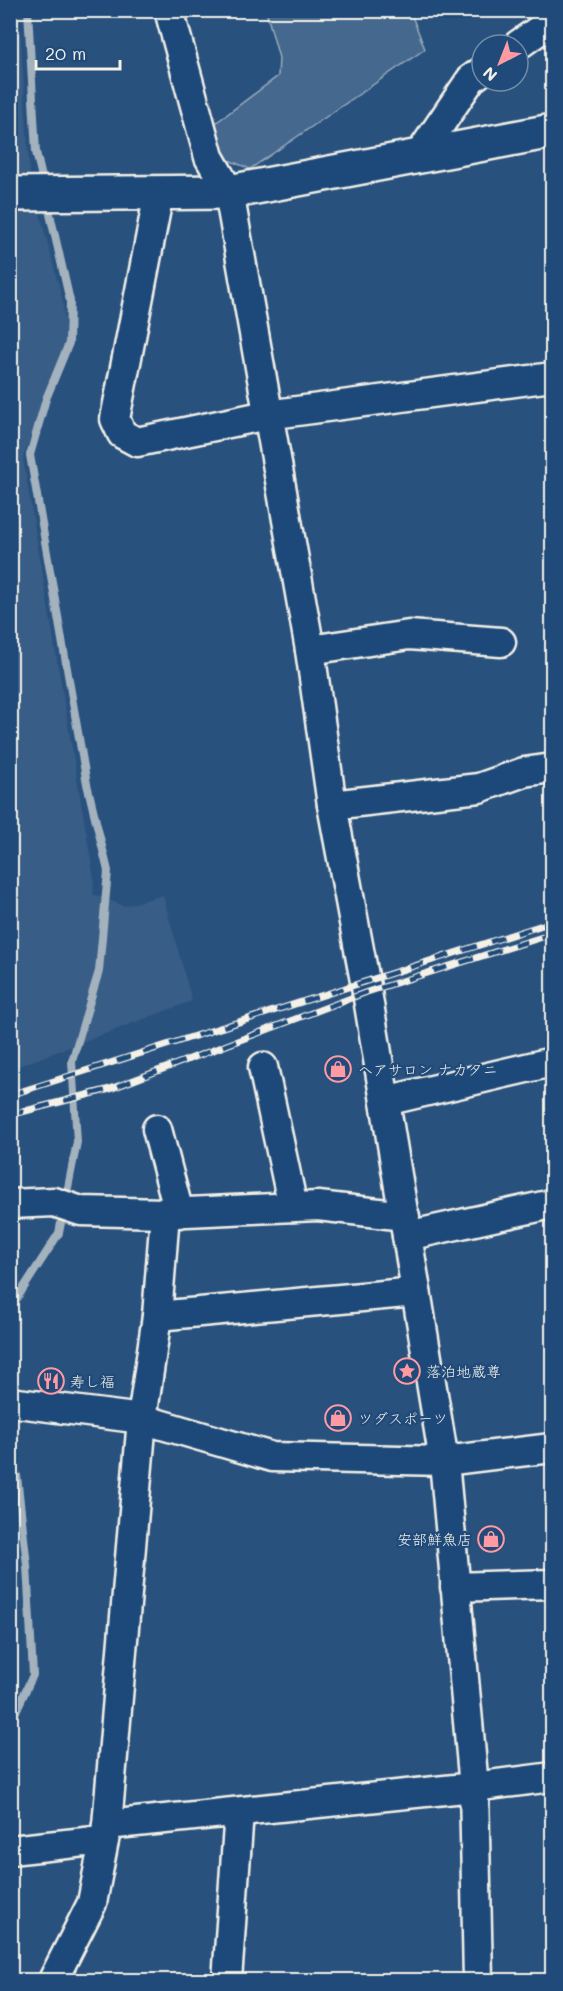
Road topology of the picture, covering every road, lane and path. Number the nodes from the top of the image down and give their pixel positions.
1 (169, 10) edge
2 (552, 21) edge
3 (530, 37) edge
4 (470, 80) edge
5 (552, 131) edge
6 (418, 157) junction
7 (229, 192) junction
8 (159, 193) junction
9 (10, 194) edge
10 (552, 377) edge
11 (267, 415) junction
12 (501, 642) dead end
13 (310, 650) junction
14 (552, 768) edge
15 (332, 805) junction
16 (552, 1062) edge
17 (262, 1067) dead end
18 (385, 1101) junction
19 (157, 1129) dead end
20 (10, 1204) edge
21 (552, 1204) edge
22 (293, 1207) junction
23 (172, 1213) junction
24 (406, 1226) junction
25 (416, 1292) junction
26 (157, 1316) junction
27 (10, 1402) edge
28 (142, 1419) junction
29 (552, 1448) edge
30 (444, 1461) junction
31 (552, 1584) edge
32 (455, 1587) junction
33 (552, 1777) edge
34 (474, 1787) junction
35 (239, 1812) junction
36 (105, 1832) junction
37 (10, 1850) edge
38 (53, 1980) edge
39 (227, 1980) edge
40 (478, 1980) edge

1 - 7 street
2 - 3 street
4 - 6 street
5 - 6 street
6 - 7 street
7 - 8 street
7 - 11 street
8 - 9 street
8 - 11 street
10 - 11 street
11 - 13 street
12 - 13 street
13 - 15 street
14 - 15 street
15 - 18 street
16 - 18 street
17 - 22 street
18 - 24 street
19 - 23 street
20 - 23 street
21 - 24 street
22 - 23 street
22 - 24 street
23 - 26 street
24 - 25 street
25 - 26 street
25 - 30 street
26 - 28 street
27 - 28 street
28 - 30 street
28 - 36 street
29 - 30 street
30 - 32 street
31 - 32 street
32 - 34 street
33 - 34 street
34 - 35 street
34 - 40 street
35 - 36 street
35 - 39 street
36 - 37 street
36 - 38 street

